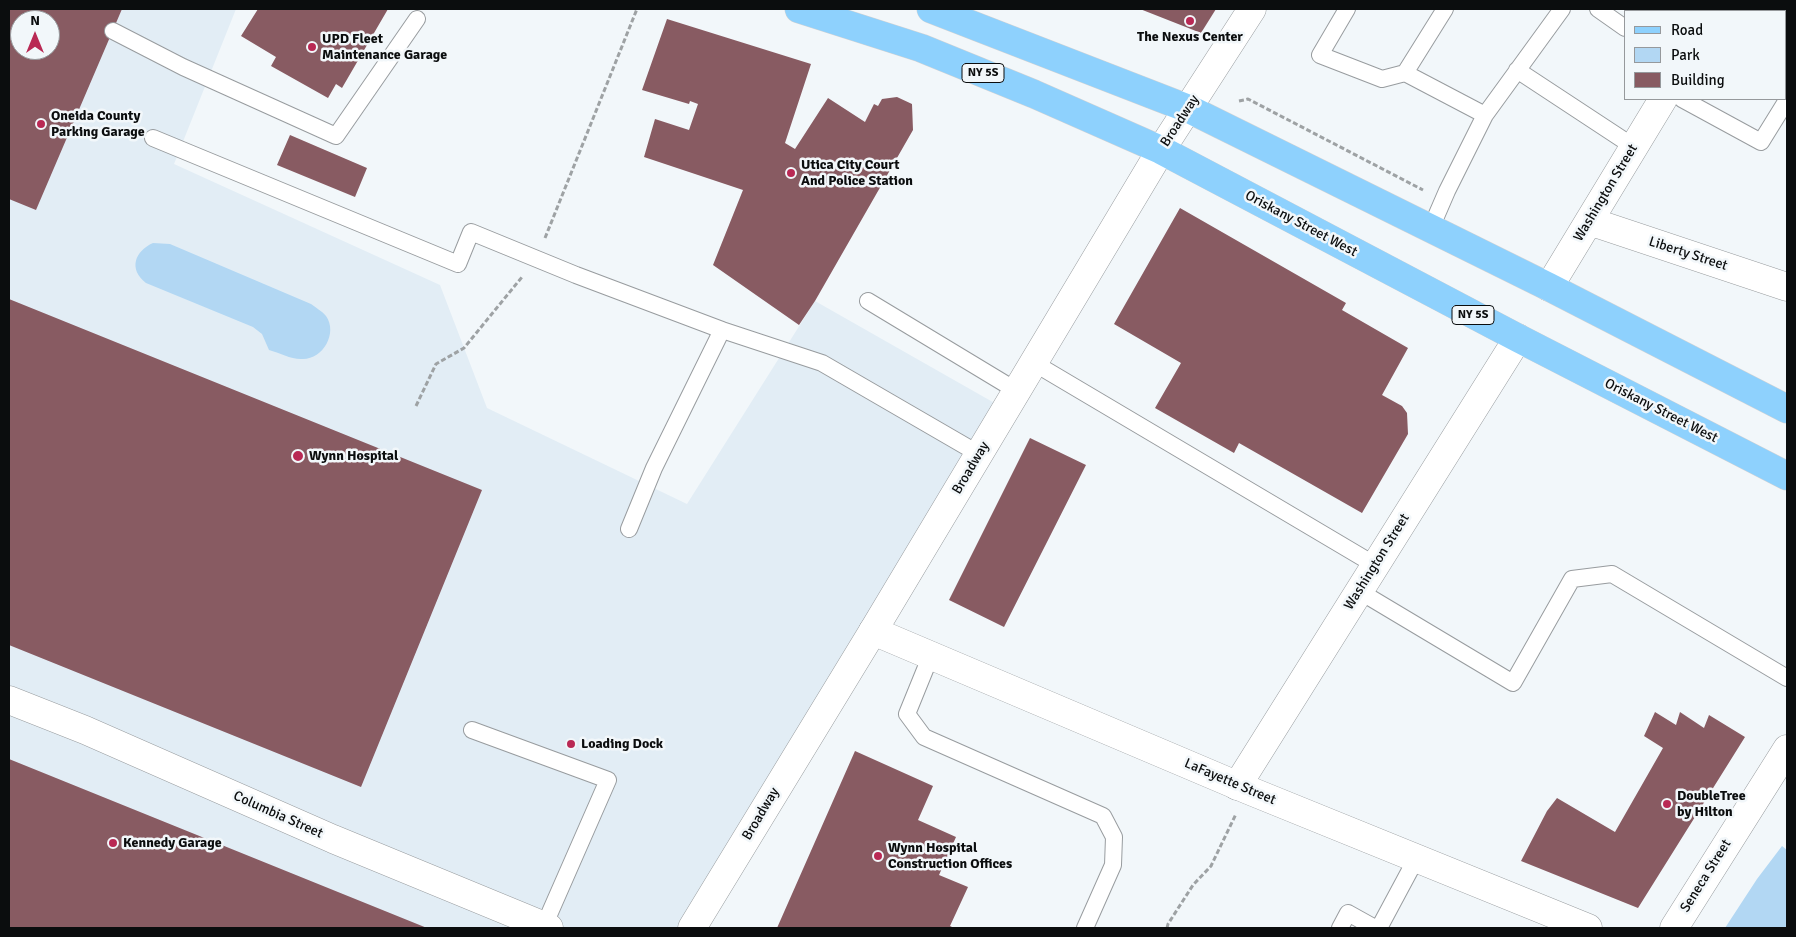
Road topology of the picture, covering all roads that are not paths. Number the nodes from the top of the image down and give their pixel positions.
1 (799, 9) edge
2 (931, 9) edge
3 (1252, 9) edge
4 (1347, 9) edge
5 (1445, 9) edge
6 (1562, 9) edge
7 (1598, 9) edge
8 (417, 20) dead end
9 (1624, 27) edge
10 (113, 32) dead end
11 (1517, 70) junction
12 (1405, 73) junction
13 (1663, 100) edge
14 (1684, 100) edge
15 (1787, 100) edge
16 (1188, 109) junction
17 (1485, 115) junction
18 (153, 138) dead end
19 (1634, 148) junction
20 (1161, 150) junction
21 (1589, 221) junction
22 (1431, 228) junction
23 (1549, 286) junction
24 (1787, 287) edge
25 (868, 301) dead end
26 (722, 330) junction
27 (1518, 338) junction
28 (1034, 363) junction
29 (1018, 390) junction
30 (1787, 409) edge
31 (979, 454) junction
32 (1784, 473) edge
33 (629, 529) dead end
34 (1375, 565) junction
35 (1359, 591) junction
36 (873, 631) junction
37 (931, 655) junction
38 (1787, 678) edge
39 (9, 700) edge
40 (472, 730) dead end
41 (1787, 749) edge
42 (1237, 799) junction
43 (1416, 859) junction
44 (546, 927) edge
45 (692, 928) edge
46 (1085, 928) edge
47 (1340, 928) edge
48 (1377, 928) edge
49 (1588, 928) edge
50 (1674, 928) edge

1 - 20 main road, Oriskany Street West / NY 5S
2 - 16 main road
3 - 16 street, Broadway
4 - 12 lane
5 - 12 lane
6 - 11 lane
7 - 9 lane
8 - 10 lane
11 - 17 lane
11 - 19 lane
12 - 17 lane
13 - 19 street, Washington Street
14 - 15 lane
16 - 20 street, Broadway
16 - 22 main road
17 - 22 lane
18 - 26 lane
19 - 21 street, Washington Street
20 - 27 main road, Oriskany Street West / NY 5S
20 - 28 street, Broadway
21 - 23 street, Washington Street
21 - 24 street, Liberty Street
22 - 23 main road
23 - 30 main road
25 - 29 lane
26 - 31 lane
26 - 33 lane
27 - 32 main road, Oriskany Street West / NY 5S
27 - 34 street, Washington Street
28 - 29 street, Broadway
28 - 34 lane
29 - 31 street, Broadway
31 - 36 street, Broadway
34 - 35 street, Washington Street
35 - 38 lane
35 - 42 street, Washington Street
36 - 37 street, LaFayette Street
36 - 45 street, Broadway
37 - 42 street, LaFayette Street
37 - 46 lane
39 - 44 street, Columbia Street
40 - 44 lane
41 - 50 street, Seneca Street
42 - 43 street, LaFayette Street
43 - 48 lane
43 - 49 street, LaFayette Street
47 - 48 lane

